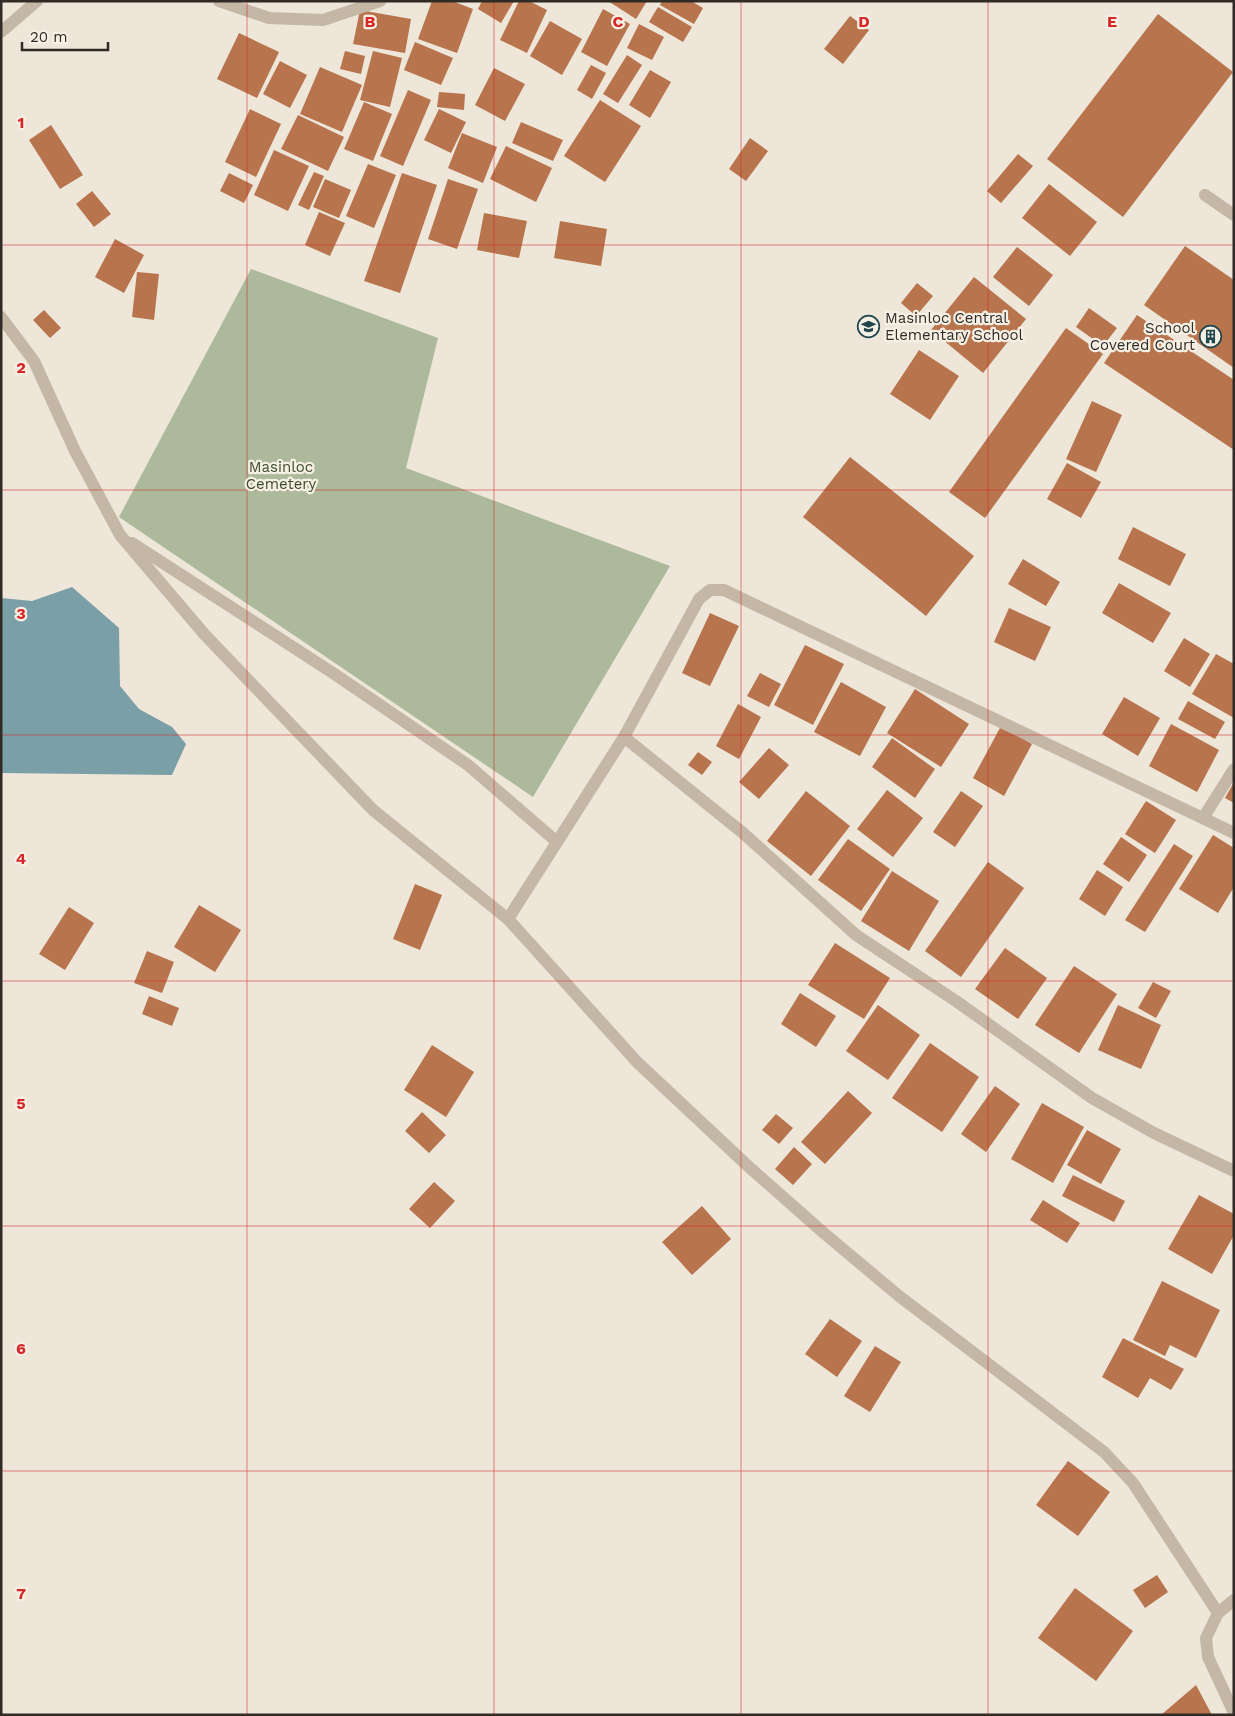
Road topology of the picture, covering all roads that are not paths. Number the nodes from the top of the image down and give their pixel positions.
1 (37, 1) edge
2 (219, 1) edge
3 (380, 1) edge
4 (1, 32) edge
5 (1205, 195) dead end
6 (1234, 215) edge
7 (1, 317) edge
8 (120, 535) junction
9 (624, 737) junction
10 (1234, 769) edge
11 (1203, 818) junction
12 (1234, 833) edge
13 (557, 842) junction
14 (508, 919) junction
15 (1234, 1170) edge
16 (1234, 1600) edge
17 (1218, 1613) junction
18 (1234, 1713) edge

1 - 4 street
2 - 3 street
5 - 6 street
7 - 8 street
8 - 13 street
8 - 14 street
9 - 11 street
9 - 13 street
9 - 15 street
10 - 11 street
11 - 12 street
13 - 14 street
14 - 17 street
16 - 17 street
17 - 18 street

